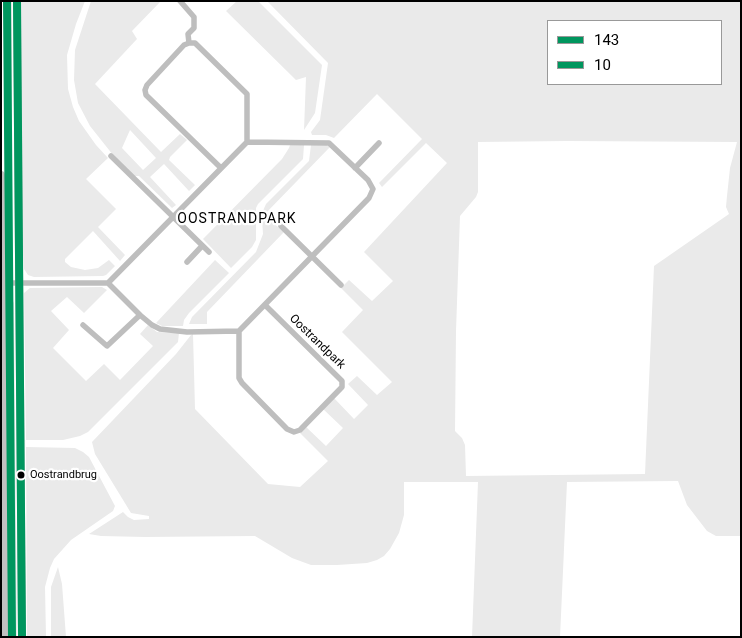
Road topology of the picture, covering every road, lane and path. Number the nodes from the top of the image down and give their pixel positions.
1 (17, 1) edge
2 (180, 1) edge
3 (190, 43) junction
4 (247, 142) junction
5 (379, 144) dead end
6 (111, 156) dead end
7 (220, 168) junction
8 (355, 168) junction
9 (1, 175) edge
10 (174, 216) junction
11 (282, 226) dead end
12 (202, 246) junction
13 (209, 252) dead end
14 (312, 256) junction
15 (187, 262) dead end
16 (2, 283) edge
17 (108, 283) junction
18 (19, 284) junction
19 (341, 284) dead end
20 (265, 306) junction
21 (140, 315) junction
22 (83, 325) dead end
23 (239, 331) junction
24 (5, 637) edge
25 (22, 637) edge

1 - 18 main road
2 - 3 street
3 - 4 street
3 - 7 street
4 - 7 street
4 - 8 street
5 - 8 street
6 - 10 street
7 - 10 street
8 - 14 street
9 - 16 main road
10 - 12 street
10 - 17 street
11 - 14 street
12 - 13 street
12 - 15 street
14 - 19 street
14 - 20 street
16 - 18 street
16 - 24 main road
17 - 18 street
17 - 21 street
18 - 25 main road
20 - 23 street
20 - 23 street, Oostrandpark
21 - 22 street
21 - 23 street

